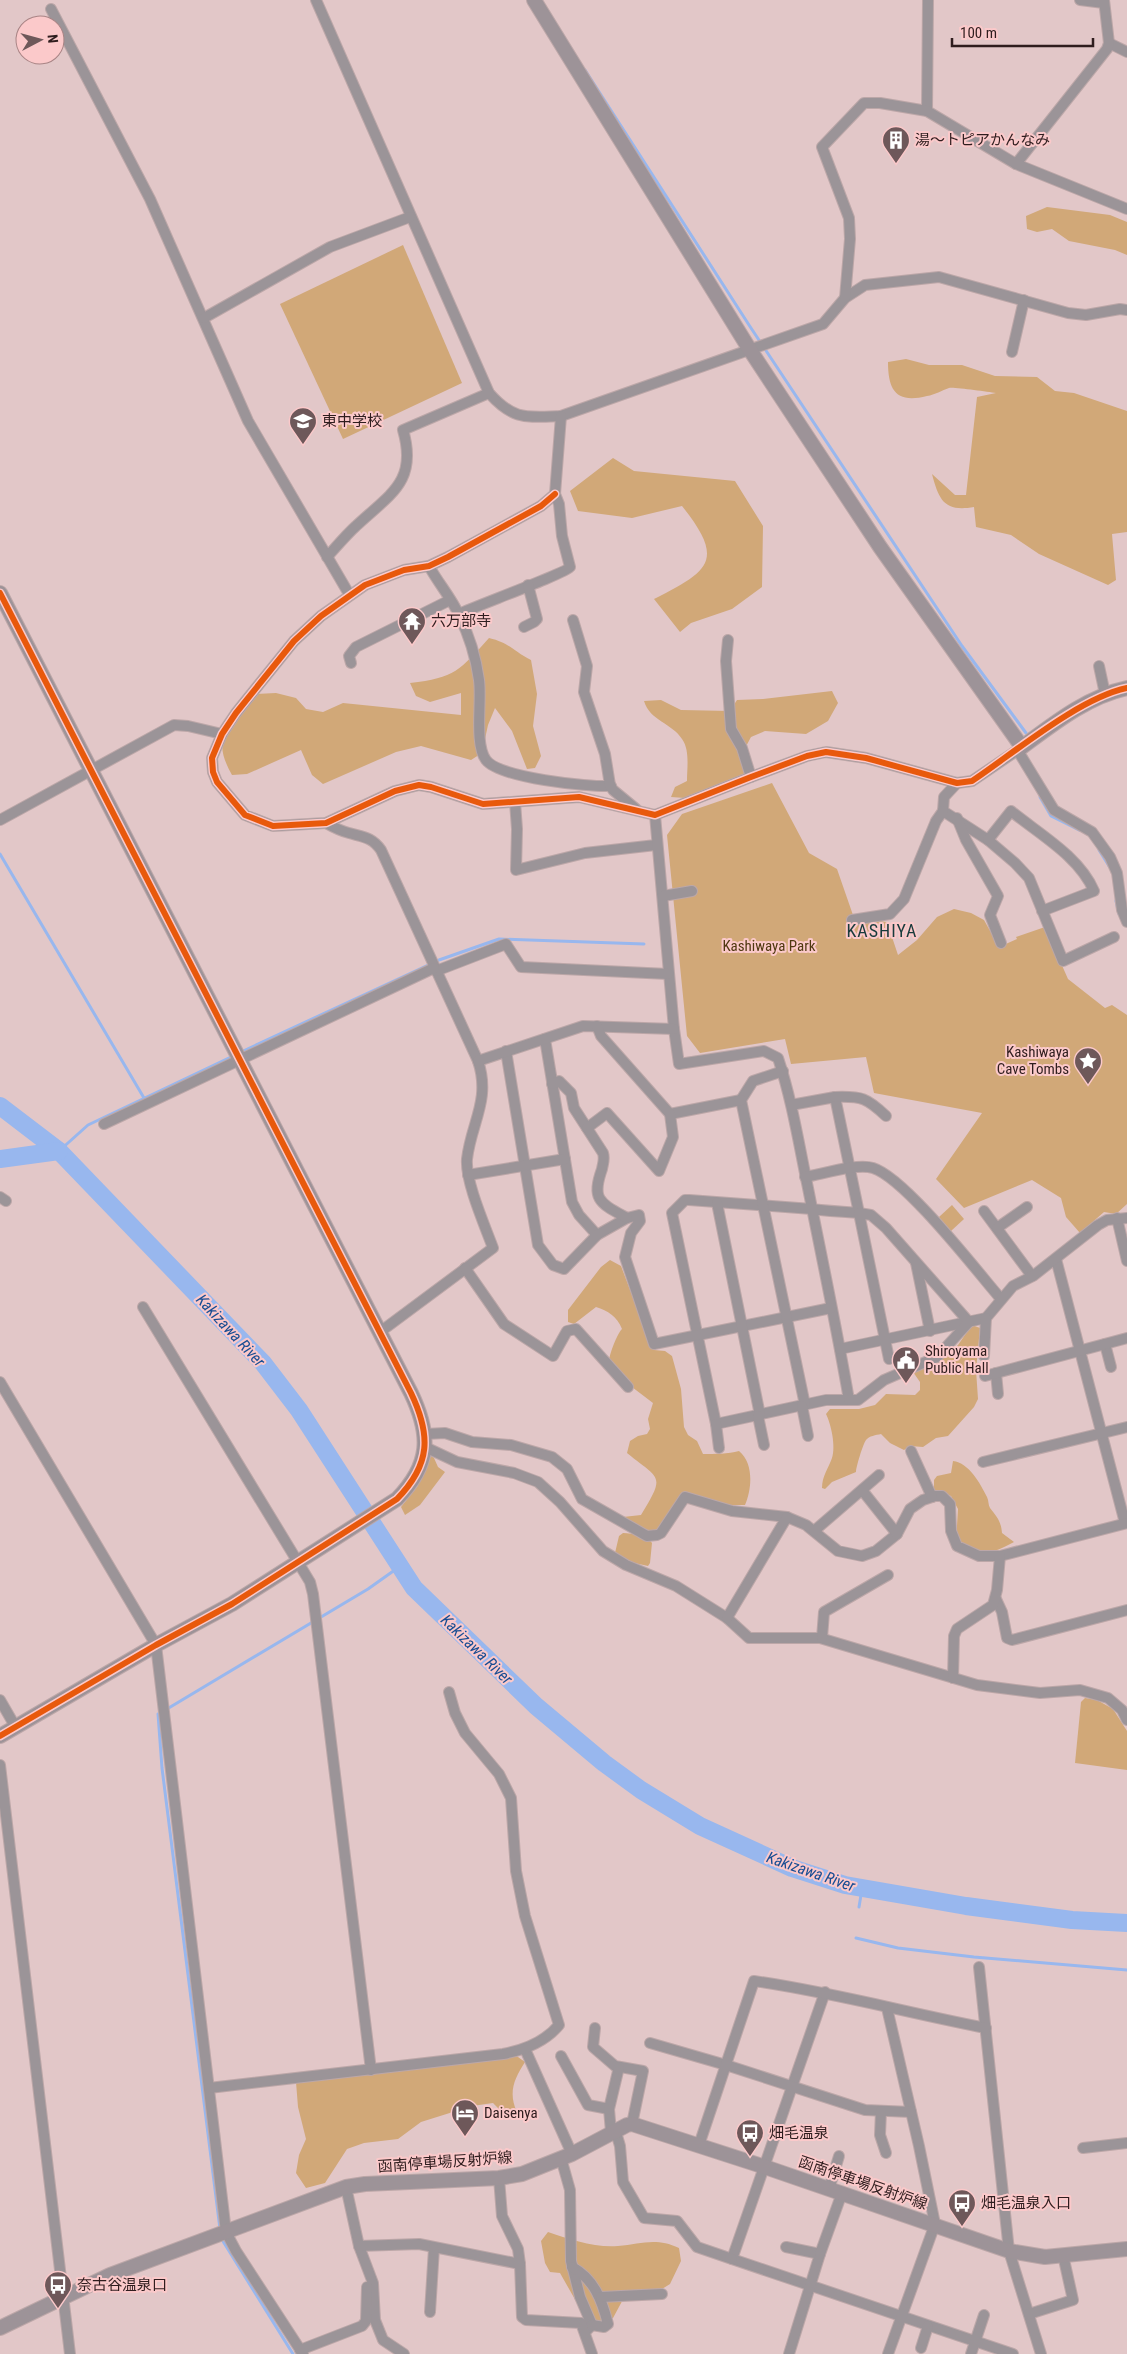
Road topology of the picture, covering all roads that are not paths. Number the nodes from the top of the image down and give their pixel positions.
1 (316, 0) edge
2 (534, 0) edge
3 (928, 0) edge
4 (1080, 0) edge
5 (1104, 2) edge
6 (51, 9) dead end
7 (1109, 43) junction
8 (1127, 52) edge
9 (927, 111) junction
10 (1016, 164) junction
11 (1127, 210) edge
12 (410, 217) junction
13 (844, 298) junction
14 (1024, 300) junction
15 (1127, 310) edge
16 (204, 318) junction
17 (754, 348) junction
18 (1012, 352) dead end
19 (489, 393) junction
20 (561, 416) junction
21 (555, 494) junction
22 (327, 557) junction
23 (429, 566) junction
24 (528, 585) junction
25 (0, 593) edge
26 (349, 594) junction
27 (450, 600) junction
28 (459, 614) junction
29 (573, 620) dead end
30 (524, 627) dead end
31 (728, 640) dead end
32 (351, 663) dead end
33 (1099, 666) dead end
34 (1127, 688) edge
35 (1105, 694) junction
36 (222, 734) junction
37 (1020, 749) junction
38 (93, 771) junction
39 (751, 777) junction
40 (957, 784) junction
41 (611, 786) junction
42 (515, 802) junction
43 (639, 811) junction
44 (943, 811) junction
45 (654, 815) junction
46 (957, 818) junction
47 (0, 820) edge
48 (326, 823) junction
49 (988, 840) junction
50 (656, 845) junction
51 (692, 891) dead end
52 (663, 896) junction
53 (1042, 911) junction
54 (852, 920) dead end
55 (1127, 922) edge
56 (1114, 938) dead end
57 (1001, 943) dead end
58 (435, 970) junction
59 (668, 974) junction
60 (597, 1026) junction
61 (674, 1029) junction
62 (545, 1039) junction
63 (506, 1052) junction
64 (239, 1060) junction
65 (478, 1061) junction
66 (783, 1071) junction
67 (552, 1084) junction
68 (835, 1097) junction
69 (741, 1100) junction
70 (791, 1106) junction
71 (670, 1114) junction
72 (886, 1116) dead end
73 (104, 1124) dead end
74 (587, 1128) junction
75 (565, 1159) junction
76 (525, 1165) junction
77 (851, 1168) junction
78 (468, 1175) junction
79 (805, 1177) junction
80 (717, 1203) junction
81 (763, 1206) junction
82 (1027, 1207) dead end
83 (812, 1209) junction
84 (984, 1210) dead end
85 (859, 1214) junction
86 (627, 1218) junction
87 (1122, 1218) edge
88 (997, 1228) junction
89 (597, 1235) junction
90 (1056, 1259) junction
91 (1127, 1261) edge
92 (916, 1262) junction
93 (465, 1268) junction
94 (1032, 1276) junction
95 (1001, 1299) junction
96 (143, 1307) dead end
97 (831, 1308) junction
98 (787, 1317) junction
99 (986, 1318) junction
100 (969, 1322) junction
101 (742, 1326) junction
102 (930, 1331) junction
103 (380, 1332) junction
104 (698, 1336) junction
105 (1127, 1338) edge
106 (886, 1341) junction
107 (1105, 1344) junction
108 (840, 1349) junction
109 (1081, 1350) junction
110 (984, 1356) dead end
111 (889, 1359) dead end
112 (1110, 1368) dead end
113 (996, 1373) junction
114 (985, 1376) dead end
115 (0, 1382) edge
116 (628, 1387) dead end
117 (998, 1394) dead end
118 (849, 1400) junction
119 (804, 1406) junction
120 (759, 1416) junction
121 (716, 1424) junction
122 (1127, 1427) edge
123 (1103, 1433) junction
124 (808, 1436) dead end
125 (425, 1441) junction
126 (764, 1445) dead end
127 (719, 1448) dead end
128 (911, 1451) dead end
129 (983, 1462) dead end
130 (879, 1476) dead end
131 (862, 1490) junction
132 (932, 1497) junction
133 (787, 1517) junction
134 (1126, 1523) edge
135 (814, 1530) junction
136 (897, 1534) junction
137 (1000, 1556) junction
138 (297, 1563) junction
139 (888, 1575) dead end
140 (996, 1598) junction
141 (1127, 1610) edge
142 (727, 1618) junction
143 (822, 1638) junction
144 (156, 1644) junction
145 (953, 1678) junction
146 (449, 1692) dead end
147 (0, 1700) edge
148 (1127, 1720) edge
149 (16, 1726) junction
150 (0, 1736) edge
151 (0, 1765) edge
152 (979, 1967) dead end
153 (825, 1992) junction
154 (887, 2008) junction
155 (595, 2028) dead end
156 (986, 2028) junction
157 (650, 2043) dead end
158 (526, 2049) junction
159 (561, 2056) dead end
160 (726, 2065) junction
161 (619, 2067) junction
162 (371, 2070) junction
163 (792, 2087) junction
164 (209, 2088) junction
165 (609, 2109) junction
166 (881, 2111) junction
167 (911, 2112) junction
168 (632, 2124) junction
169 (613, 2131) junction
170 (1127, 2142) edge
171 (699, 2145) junction
172 (1083, 2148) dead end
173 (886, 2153) dead end
174 (566, 2156) junction
175 (840, 2156) dead end
176 (765, 2167) junction
177 (499, 2178) junction
178 (346, 2186) junction
179 (836, 2191) junction
180 (935, 2224) junction
181 (223, 2233) junction
182 (359, 2246) junction
183 (786, 2247) dead end
184 (434, 2248) junction
185 (1127, 2249) edge
186 (1009, 2251) junction
187 (820, 2254) junction
188 (1063, 2256) junction
189 (732, 2259) junction
190 (520, 2264) junction
191 (572, 2267) junction
192 (369, 2274) junction
193 (810, 2286) junction
194 (662, 2294) dead end
195 (601, 2297) junction
196 (62, 2298) junction
197 (430, 2312) dead end
198 (1029, 2314) junction
199 (984, 2315) dead end
200 (901, 2317) junction
201 (928, 2326) junction
202 (0, 2328) edge
203 (589, 2328) junction
204 (974, 2342) junction
205 (920, 2348) dead end
206 (302, 2352) edge
207 (70, 2354) edge
208 (404, 2354) edge
209 (592, 2354) edge
210 (789, 2354) edge
211 (888, 2354) edge
212 (971, 2354) edge
213 (1013, 2354) edge
214 (1041, 2354) edge

1 - 12 street
2 - 17 street
3 - 9 street
4 - 5 street
5 - 7 street
6 - 16 street
7 - 8 street
7 - 10 street
9 - 10 street
9 - 13 street
10 - 11 street
12 - 16 street
12 - 19 street
13 - 14 street
13 - 17 street
14 - 15 street
14 - 18 street
16 - 22 street
17 - 20 street
17 - 37 street
19 - 20 street
19 - 22 street
20 - 21 street
21 - 23 street
21 - 24 street
22 - 26 street
23 - 26 street
23 - 27 street
24 - 28 street
24 - 30 street
25 - 38 street
26 - 36 street
27 - 28 street
27 - 32 street
28 - 41 street
29 - 41 street
31 - 39 street
33 - 35 street
34 - 35 street
35 - 37 street
36 - 38 street
36 - 48 street
37 - 40 street
37 - 55 street
38 - 47 street
38 - 64 street
39 - 40 street
39 - 45 street
40 - 44 street
41 - 43 street
42 - 43 street
42 - 48 street
42 - 50 street
43 - 45 street
44 - 46 street
44 - 54 street
45 - 50 street
46 - 49 street
46 - 57 street
48 - 58 street
49 - 53 street
49 - 53 street
50 - 52 street
51 - 52 street
52 - 59 street
53 - 56 street
58 - 59 street
58 - 64 street
58 - 65 street
59 - 61 street
60 - 61 street
60 - 62 street
60 - 71 street
61 - 66 street
62 - 63 street
62 - 67 street
63 - 65 street
63 - 76 street
64 - 73 street
64 - 103 street
65 - 78 street
66 - 69 street
66 - 70 street
67 - 74 street
67 - 75 street
68 - 70 street
68 - 72 street
68 - 77 street
69 - 71 street
69 - 81 street
70 - 79 street
71 - 74 street
74 - 86 street
75 - 76 street
75 - 89 street
76 - 78 street
76 - 89 street
77 - 79 street
77 - 85 street
77 - 95 street
78 - 93 street
79 - 83 street
80 - 81 street
80 - 101 street
80 - 104 street
81 - 83 street
81 - 98 street
82 - 88 street
83 - 85 street
83 - 97 street
84 - 88 street
85 - 92 street
85 - 106 street
86 - 89 street
86 - 104 street
87 - 90 street
87 - 91 street
88 - 94 street
90 - 94 street
90 - 109 street
92 - 100 street
92 - 102 street
93 - 103 street
93 - 116 street
94 - 95 street
95 - 99 street
96 - 138 street
97 - 98 street
97 - 108 street
98 - 101 street
98 - 119 street
99 - 100 street
99 - 110 street
100 - 102 street
100 - 118 street
101 - 104 street
101 - 120 street
102 - 106 street
103 - 125 street
104 - 121 street
105 - 107 street
106 - 108 street
106 - 111 street
107 - 109 street
107 - 112 street
108 - 118 street
109 - 113 street
109 - 123 street
113 - 114 street
113 - 117 street
115 - 144 street
118 - 119 street
119 - 120 street
119 - 124 street
120 - 121 street
120 - 126 street
121 - 127 street
122 - 123 street
123 - 129 street
123 - 134 street
125 - 133 street
125 - 138 street
125 - 142 street
128 - 132 street
130 - 131 street
131 - 135 street
131 - 136 street
132 - 136 street
132 - 137 street
133 - 135 street
133 - 142 street
134 - 137 street
135 - 136 street
137 - 140 street
138 - 144 street
138 - 162 street
139 - 143 street
140 - 141 street
140 - 145 street
142 - 143 street
143 - 145 street
144 - 149 street
144 - 164 street
145 - 148 street
146 - 158 street
147 - 149 street
149 - 150 street
151 - 196 street
152 - 156 street
153 - 154 street
153 - 160 street
153 - 163 street
154 - 156 street
154 - 167 street
155 - 161 street
156 - 186 street
157 - 160 street
158 - 162 street
158 - 174 street
159 - 165 street
160 - 163 street
160 - 171 street
161 - 165 street
161 - 168 street
162 - 164 street
163 - 166 street
163 - 176 street
164 - 181 street
165 - 169 street
166 - 167 street
166 - 173 street
167 - 180 street
168 - 169 street, 函南停車場反射炉線
168 - 171 street, 函南停車場反射炉線
169 - 174 street, 函南停車場反射炉線
169 - 189 street
170 - 172 street
171 - 176 street, 函南停車場反射炉線
174 - 177 street, 函南停車場反射炉線
174 - 191 street
175 - 179 street
176 - 179 street, 函南停車場反射炉線
176 - 189 street
177 - 178 street, 函南停車場反射炉線
177 - 190 street
178 - 181 street, 函南停車場反射炉線
178 - 182 street
179 - 180 street, 函南停車場反射炉線
179 - 187 street
180 - 186 street, 函南停車場反射炉線
180 - 200 street
181 - 196 street, 函南停車場反射炉線
181 - 206 street
182 - 184 street
182 - 192 street
183 - 187 street
184 - 190 street
184 - 197 street
185 - 188 street, 函南停車場反射炉線
186 - 188 street, 函南停車場反射炉線
186 - 198 street
187 - 193 street
188 - 198 street
189 - 193 street
190 - 203 street
191 - 195 street
191 - 203 street
192 - 206 street
192 - 208 street
193 - 200 street
193 - 210 street
194 - 195 street
195 - 203 street
196 - 202 street, 函南停車場反射炉線
196 - 207 street
198 - 214 street
199 - 204 street
200 - 201 street
200 - 211 street
201 - 204 street
201 - 205 street
203 - 209 street
204 - 212 street
204 - 213 street

